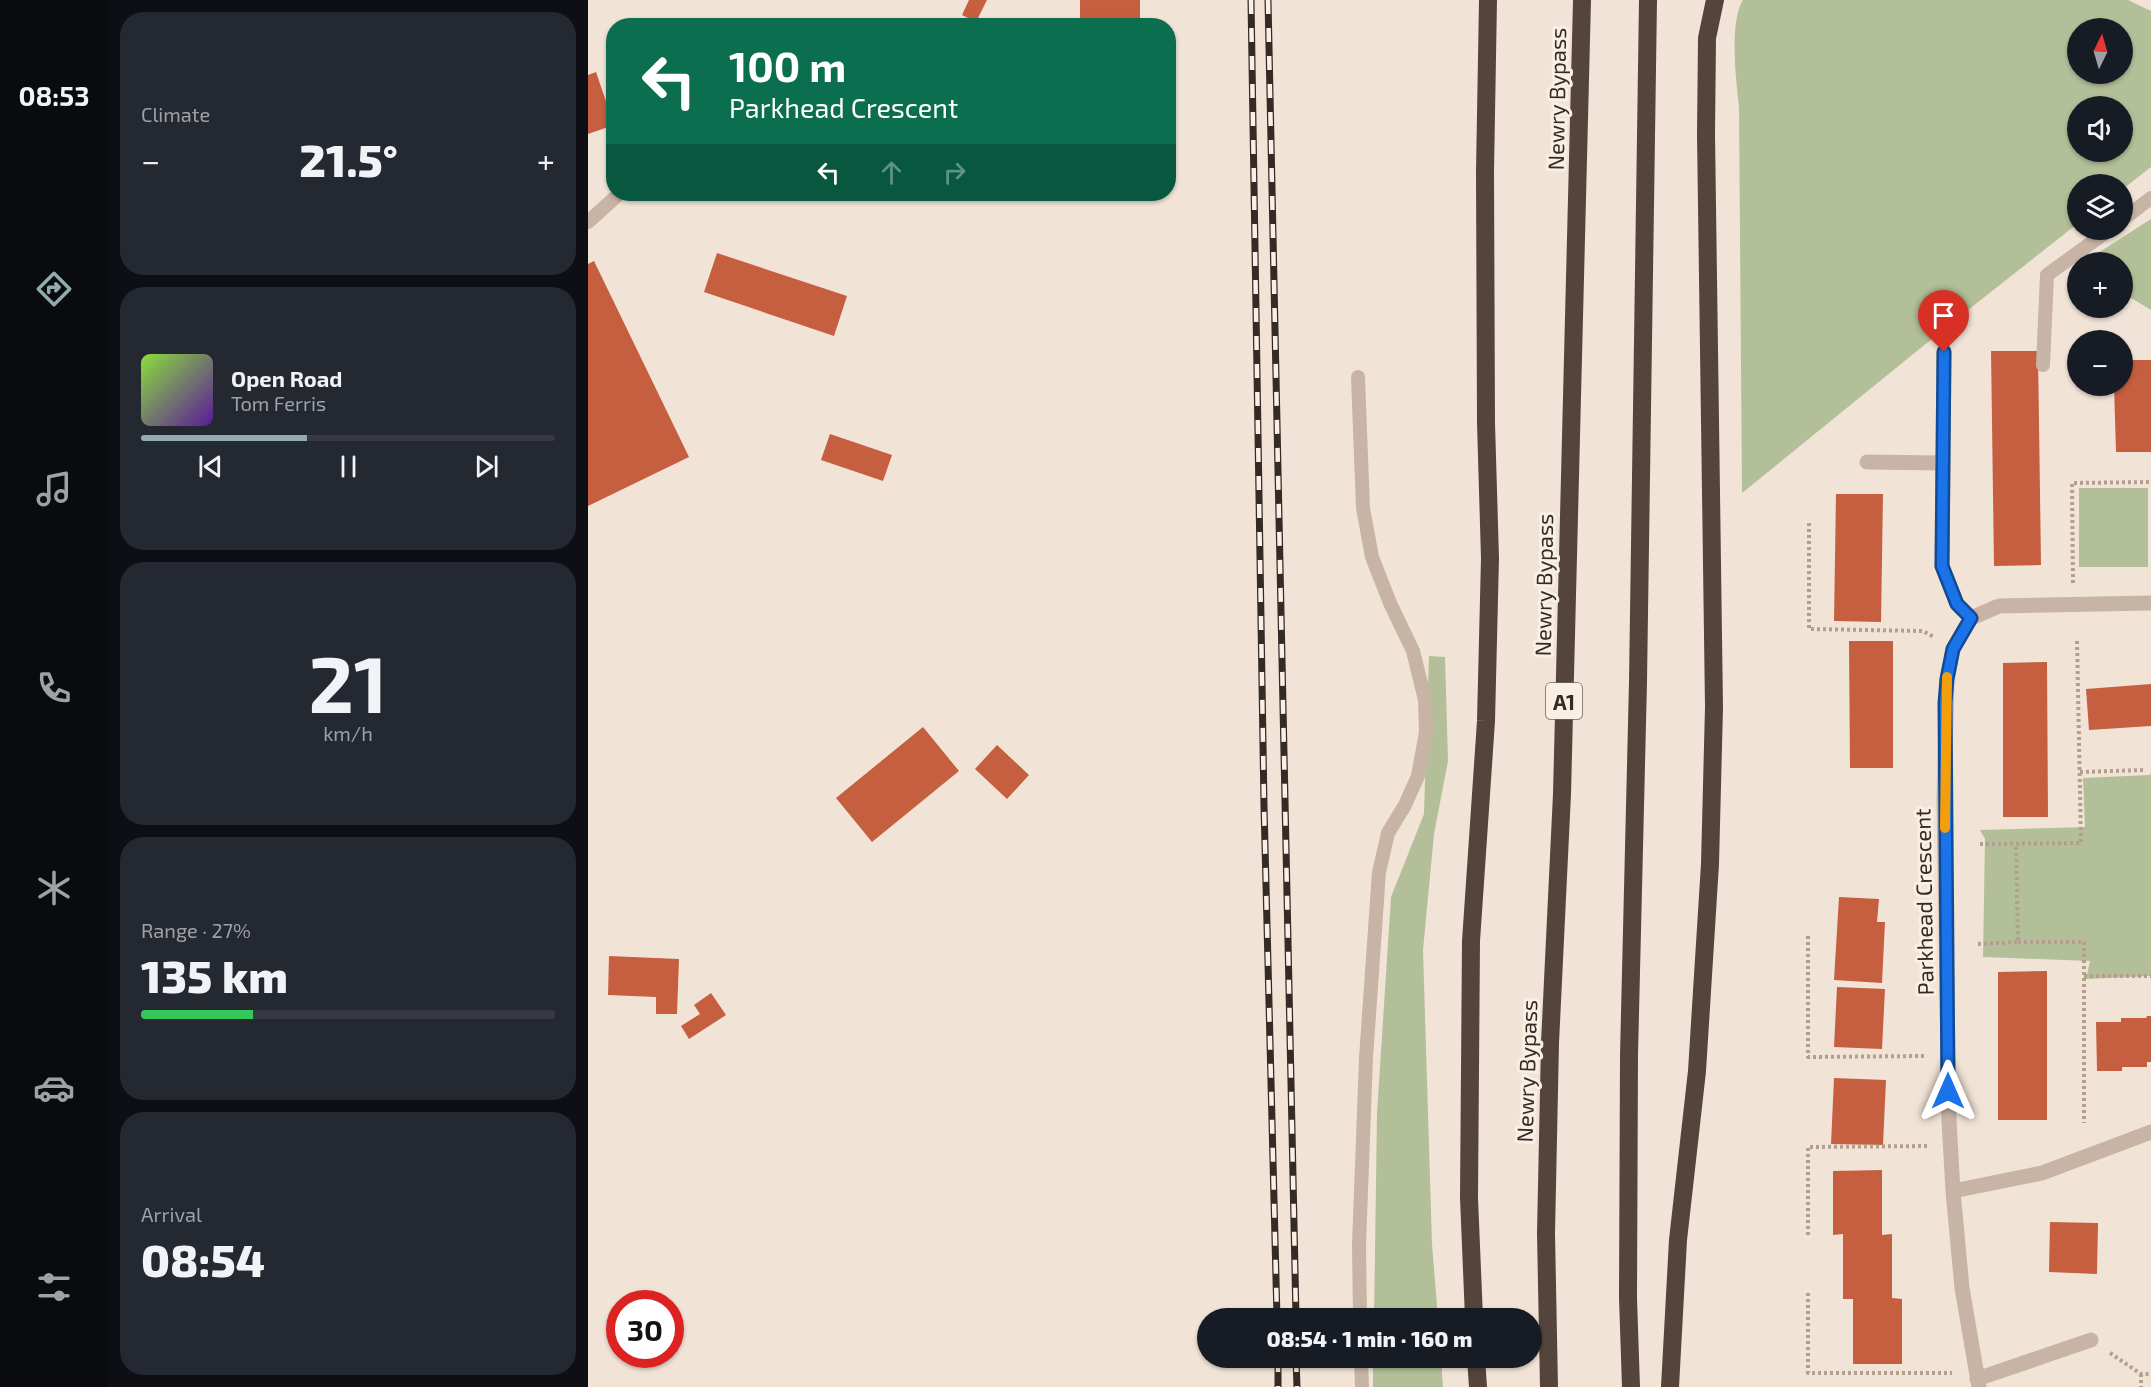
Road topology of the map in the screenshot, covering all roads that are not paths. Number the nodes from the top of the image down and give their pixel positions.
1 (1488, 0) edge
2 (1648, 0) edge
3 (1715, 0) edge
4 (1582, 8) edge
5 (2151, 198) edge
6 (611, 201) edge
7 (2133, 212) edge
8 (588, 222) edge
9 (2095, 240) edge
10 (1944, 352) dead end
11 (2043, 365) dead end
12 (1358, 377) dead end
13 (1867, 462) dead end
14 (1942, 463) junction
15 (2151, 603) edge
16 (1971, 618) junction
17 (2151, 1132) edge
18 (1953, 1191) junction
19 (1360, 1308) edge
20 (1474, 1308) edge
21 (2091, 1340) road end
22 (1361, 1368) edge
23 (1477, 1368) edge
24 (1977, 1380) edge
25 (1362, 1387) edge
26 (1478, 1387) edge
27 (1549, 1387) edge
28 (1630, 1387) edge
29 (1670, 1387) edge

1 - 20 highway
2 - 28 highway
3 - 29 highway
4 - 27 highway, Newry Bypass / A1
5 - 7 lane
6 - 8 lane
9 - 11 lane
10 - 14 street
12 - 19 lane
13 - 14 street
14 - 16 street
15 - 16 street
16 - 18 street, Parkhead Crescent
17 - 18 street
18 - 24 street, Parkhead Crescent
21 - 24 street
22 - 25 lane
23 - 26 highway

